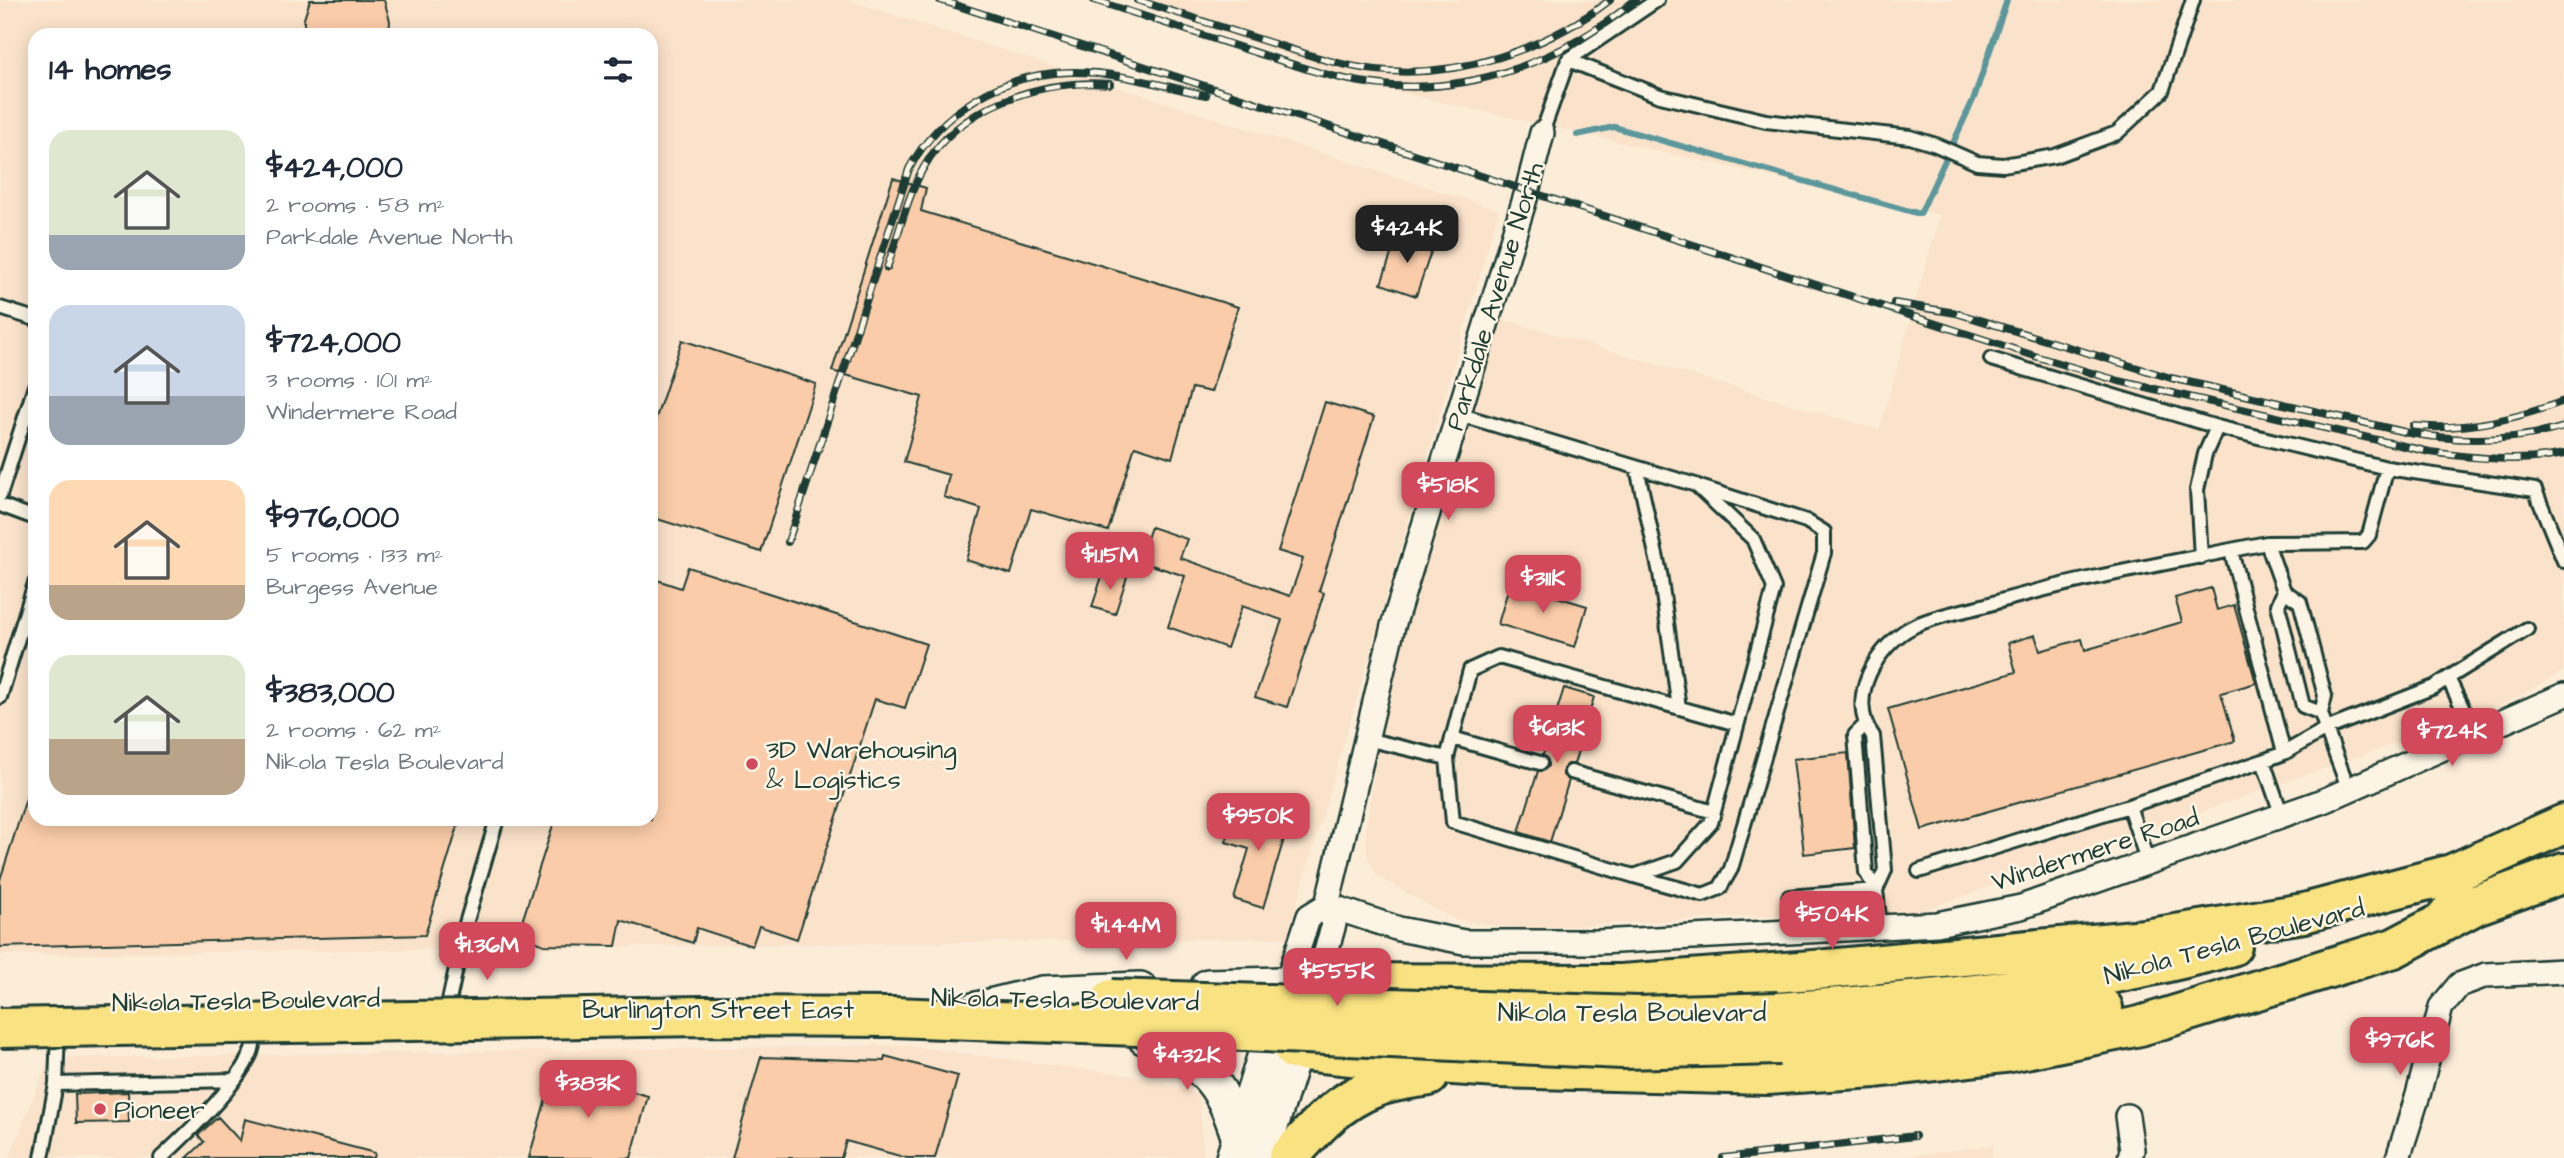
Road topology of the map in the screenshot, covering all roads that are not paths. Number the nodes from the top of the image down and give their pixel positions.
1 (1657, 0) edge
2 (2193, 0) edge
3 (1568, 60) junction
4 (1542, 133) joint
5 (0, 308) edge
6 (28, 317) edge
7 (1991, 359) dead end
8 (28, 408) edge
9 (1458, 414) junction
10 (2217, 427) junction
11 (1637, 468) junction
12 (2387, 468) junction
13 (1696, 485) junction
14 (0, 495) edge
15 (0, 505) edge
16 (28, 515) edge
17 (2267, 544) junction
18 (2231, 551) junction
19 (2201, 557) junction
20 (2564, 561) edge
21 (2284, 591) junction
22 (28, 606) edge
23 (2527, 629) dead end
24 (2448, 678) junction
25 (2564, 695) edge
26 (0, 697) edge
27 (1679, 708) junction
28 (2321, 713) junction
29 (1737, 724) junction
30 (1865, 725) junction
31 (2326, 729) junction
32 (2475, 734) junction
33 (1452, 738) junction
34 (1366, 739) junction
35 (2284, 753) junction
36 (1447, 758) junction
37 (2263, 761) junction
38 (1540, 763) dead end
39 (1571, 772) dead end
40 (2348, 790) junction
41 (2129, 806) junction
42 (1714, 812) junction
43 (2282, 816) junction
44 (2564, 824) edge
45 (495, 826) edge
46 (2148, 863) junction
47 (1919, 871) dead end
48 (2459, 872) junction
49 (2564, 873) edge
50 (1634, 876) junction
51 (1876, 890) junction
52 (1789, 897) dead end
53 (1327, 905) junction
54 (2472, 907) junction
55 (1880, 926) junction
56 (2564, 971) edge
57 (0, 1003) edge
58 (447, 1010) junction
59 (974, 1010) junction
60 (258, 1013) junction
61 (0, 1016) edge
62 (59, 1016) junction
63 (1291, 1016) junction
64 (0, 1028) edge
65 (1042, 1028) junction
66 (1778, 1029) junction
67 (1146, 1038) junction
68 (1498, 1068) junction
69 (234, 1080) junction
70 (56, 1084) junction
71 (2127, 1116) dead end
72 (1244, 1152) edge
73 (42, 1158) edge
74 (161, 1158) edge
75 (1288, 1158) edge
76 (2130, 1158) edge
77 (2398, 1158) edge

1 - 3 lane
2 - 3 lane
3 - 4 lane
4 - 9 street, Parkdale Avenue North
5 - 6 lane
7 - 10 lane
8 - 14 lane
9 - 11 lane
9 - 34 street, Parkdale Avenue North
10 - 12 lane
10 - 19 lane
11 - 13 lane
11 - 27 lane
12 - 17 lane
12 - 20 lane
13 - 29 lane
13 - 50 lane
15 - 16 lane
17 - 18 lane
17 - 21 lane
18 - 19 lane
18 - 35 lane
19 - 30 lane
21 - 28 lane
21 - 28 lane
22 - 26 lane
23 - 24 lane
24 - 31 lane
24 - 32 lane
25 - 32 street, Windermere Road
27 - 29 lane
27 - 33 lane
28 - 31 lane
29 - 42 lane
30 - 51 lane
30 - 51 lane
31 - 35 lane
31 - 40 lane
32 - 40 street, Windermere Road
33 - 36 lane
33 - 38 lane
34 - 36 lane
34 - 53 street, Parkdale Avenue North
35 - 37 lane
36 - 50 lane
37 - 41 lane
37 - 43 lane
39 - 42 lane
40 - 43 street, Windermere Road
41 - 46 lane
41 - 47 lane
42 - 50 lane
43 - 46 street, Windermere Road
44 - 48 highway, Nikola Tesla Boulevard
45 - 58 lane
46 - 55 street, Windermere Road
48 - 63 highway
48 - 66 highway, Nikola Tesla Boulevard
49 - 54 highway, Nikola Tesla Boulevard
51 - 52 lane
51 - 55 lane
53 - 55 street, Windermere Road
53 - 63 street, Parkdale Avenue North
54 - 66 highway, Nikola Tesla Boulevard
54 - 68 highway
56 - 77 street
57 - 66 highway, Nikola Tesla Boulevard, bridge
58 - 59 main road, Burlington Street East
58 - 60 main road, Burlington Street East
59 - 63 main road, Burlington Street East
59 - 65 main road, Burlington Street East
60 - 62 main road, Burlington Street East
60 - 69 lane
61 - 62 main road, Burlington Street East
62 - 70 lane
63 - 65 main road
63 - 67 main road, Burlington Street East
63 - 68 highway
63 - 72 main road, Parkdale Avenue North
64 - 66 highway, Nikola Tesla Boulevard, bridge
65 - 67 main road, Burlington Street East
67 - 72 main road
68 - 75 highway
69 - 70 lane
69 - 74 lane
70 - 73 lane
71 - 76 street

